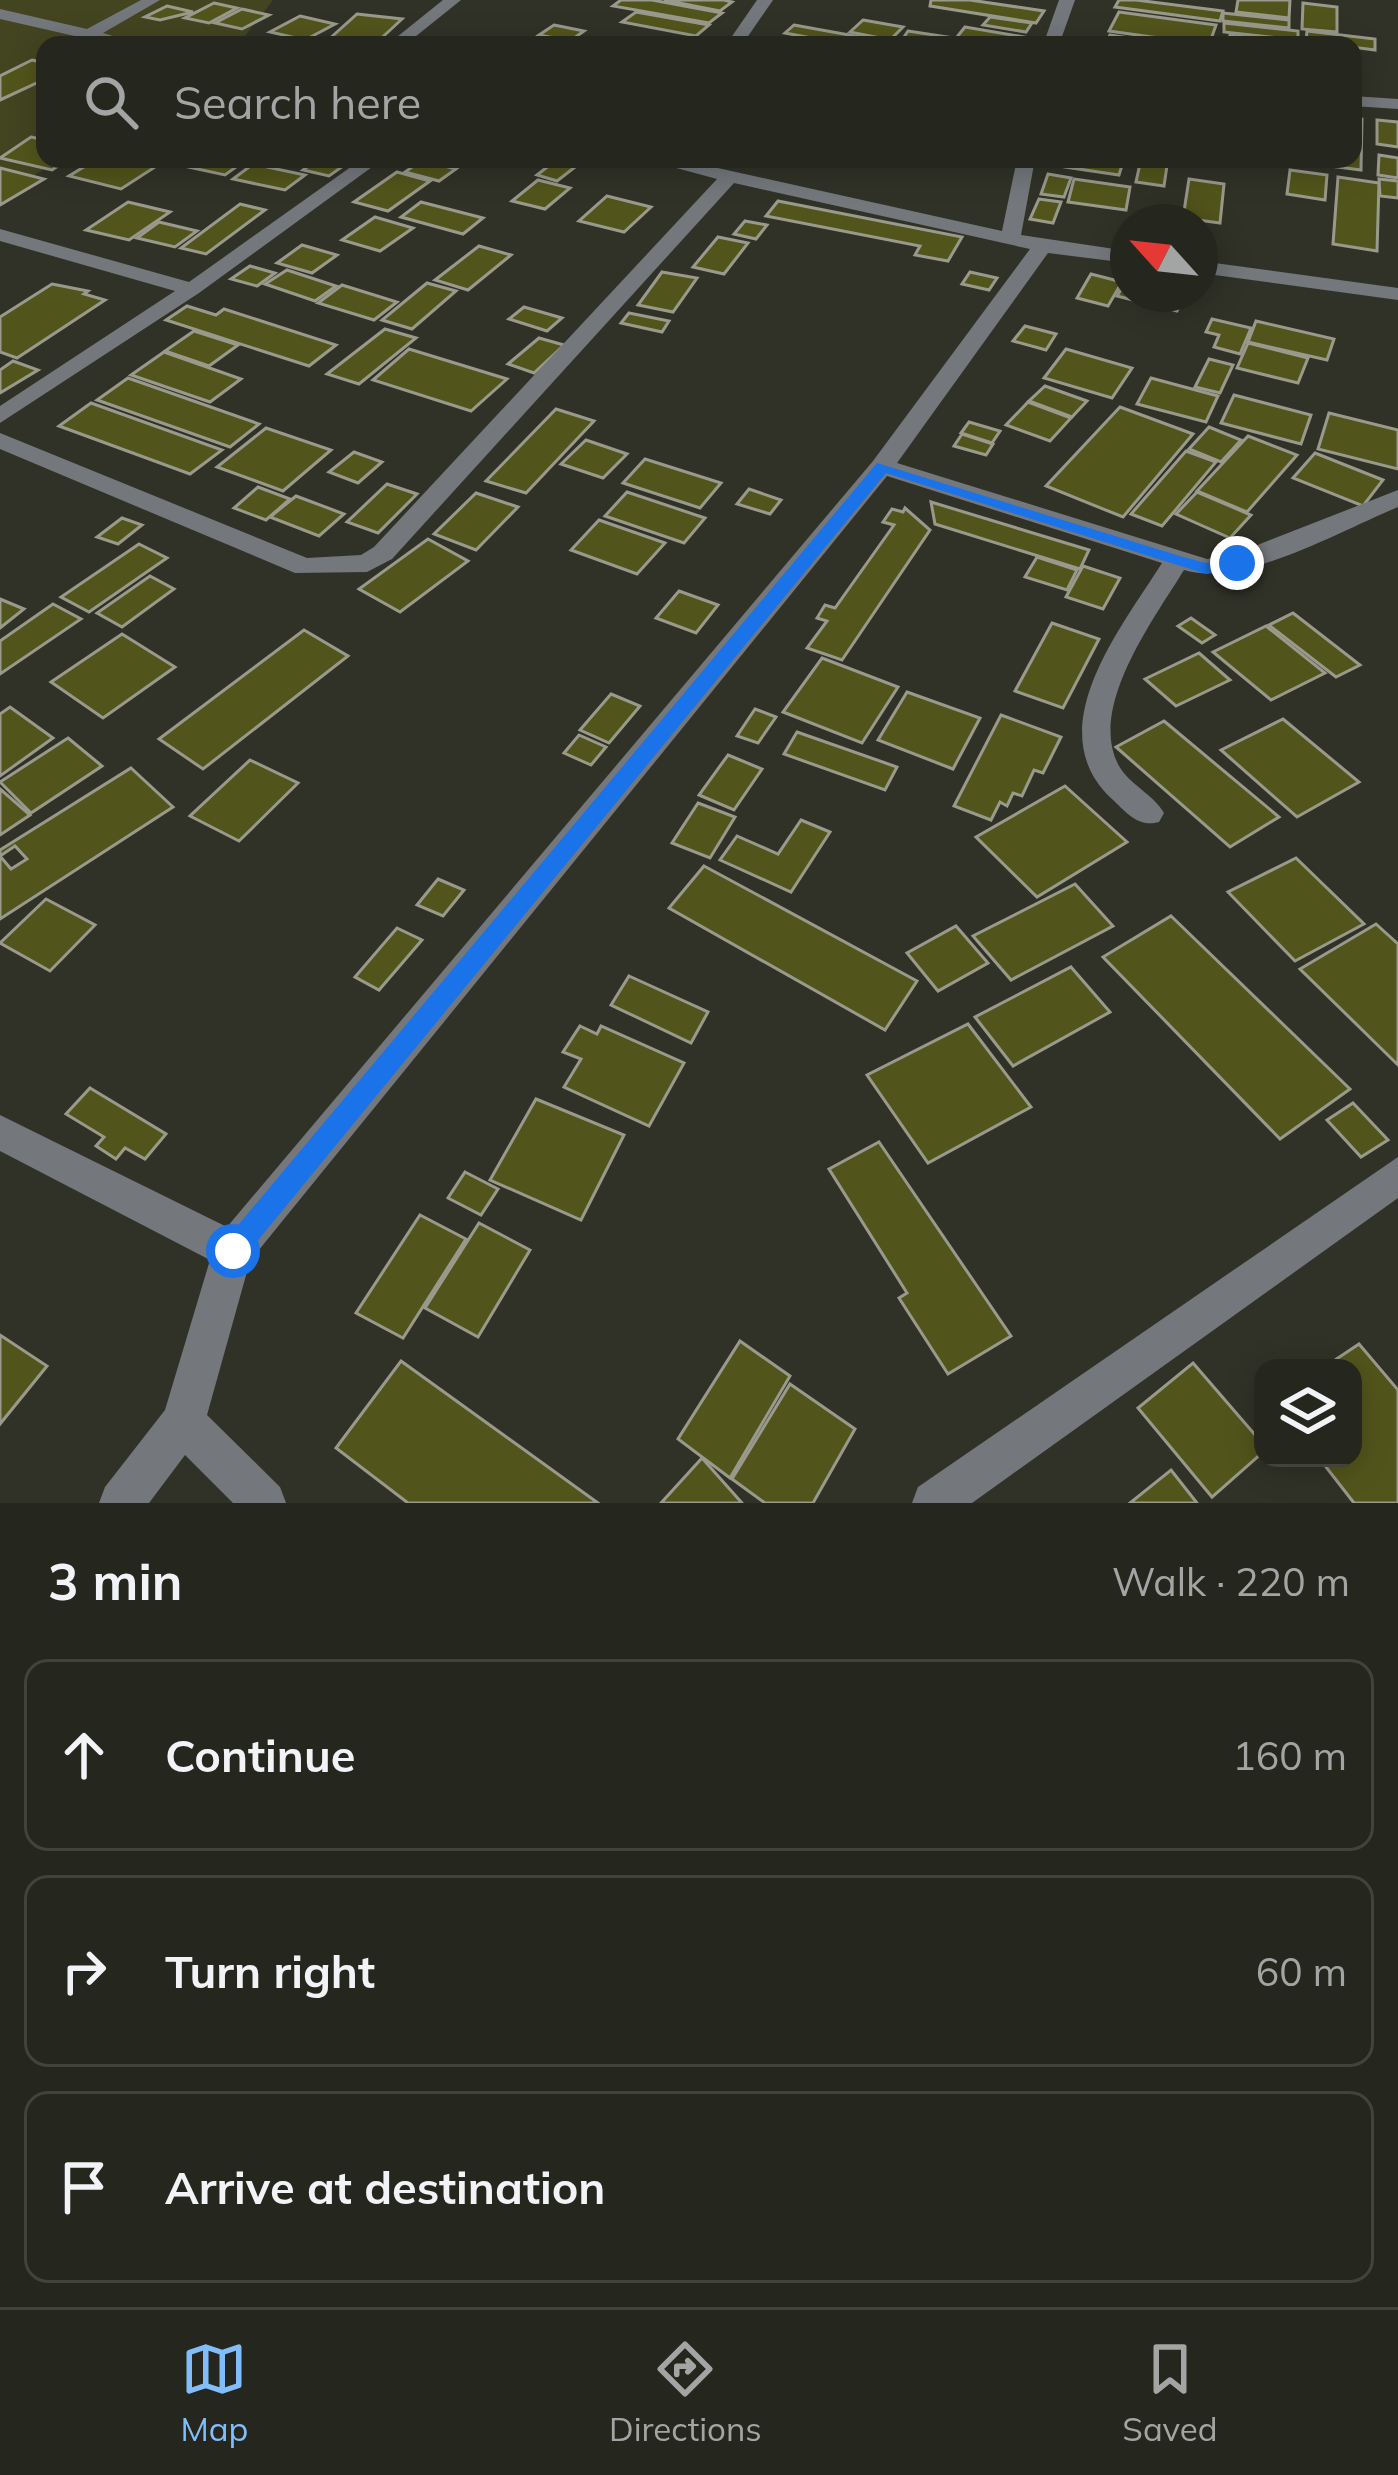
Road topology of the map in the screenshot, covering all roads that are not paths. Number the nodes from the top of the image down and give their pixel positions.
1 (152, 0) edge
2 (453, 0) edge
3 (765, 0) edge
4 (1066, 0) edge
5 (0, 14) edge
6 (88, 35) junction
7 (93, 36) edge
8 (407, 36) edge
9 (740, 36) edge
10 (1054, 36) edge
11 (1362, 102) edge
12 (1398, 104) edge
13 (361, 168) edge
14 (692, 168) edge
15 (1024, 168) edge
16 (729, 177) junction
17 (0, 235) edge
18 (1010, 238) junction
19 (1043, 246) junction
20 (1110, 255) edge
21 (1218, 269) edge
22 (192, 289) junction
23 (1398, 294) edge
24 (0, 416) edge
25 (0, 440) edge
26 (882, 466) junction
27 (1398, 498) edge
28 (1176, 561) junction
29 (1148, 813) dead end
30 (0, 1132) edge
31 (1398, 1174) edge
32 (233, 1251) junction
33 (183, 1422) junction
34 (121, 1503) edge
35 (264, 1503) edge
36 (934, 1503) edge

1 - 6 street
2 - 8 street
3 - 9 street
4 - 10 street
5 - 6 street
6 - 7 street
11 - 12 street
13 - 22 street
14 - 16 street
15 - 18 street
16 - 18 street
16 - 25 street
17 - 22 street
18 - 19 street
19 - 20 street
19 - 26 street
21 - 23 street
22 - 24 street
26 - 28 street
26 - 32 street
27 - 28 street
28 - 29 street
30 - 32 street
31 - 36 street
32 - 33 street
33 - 34 street
33 - 35 street

